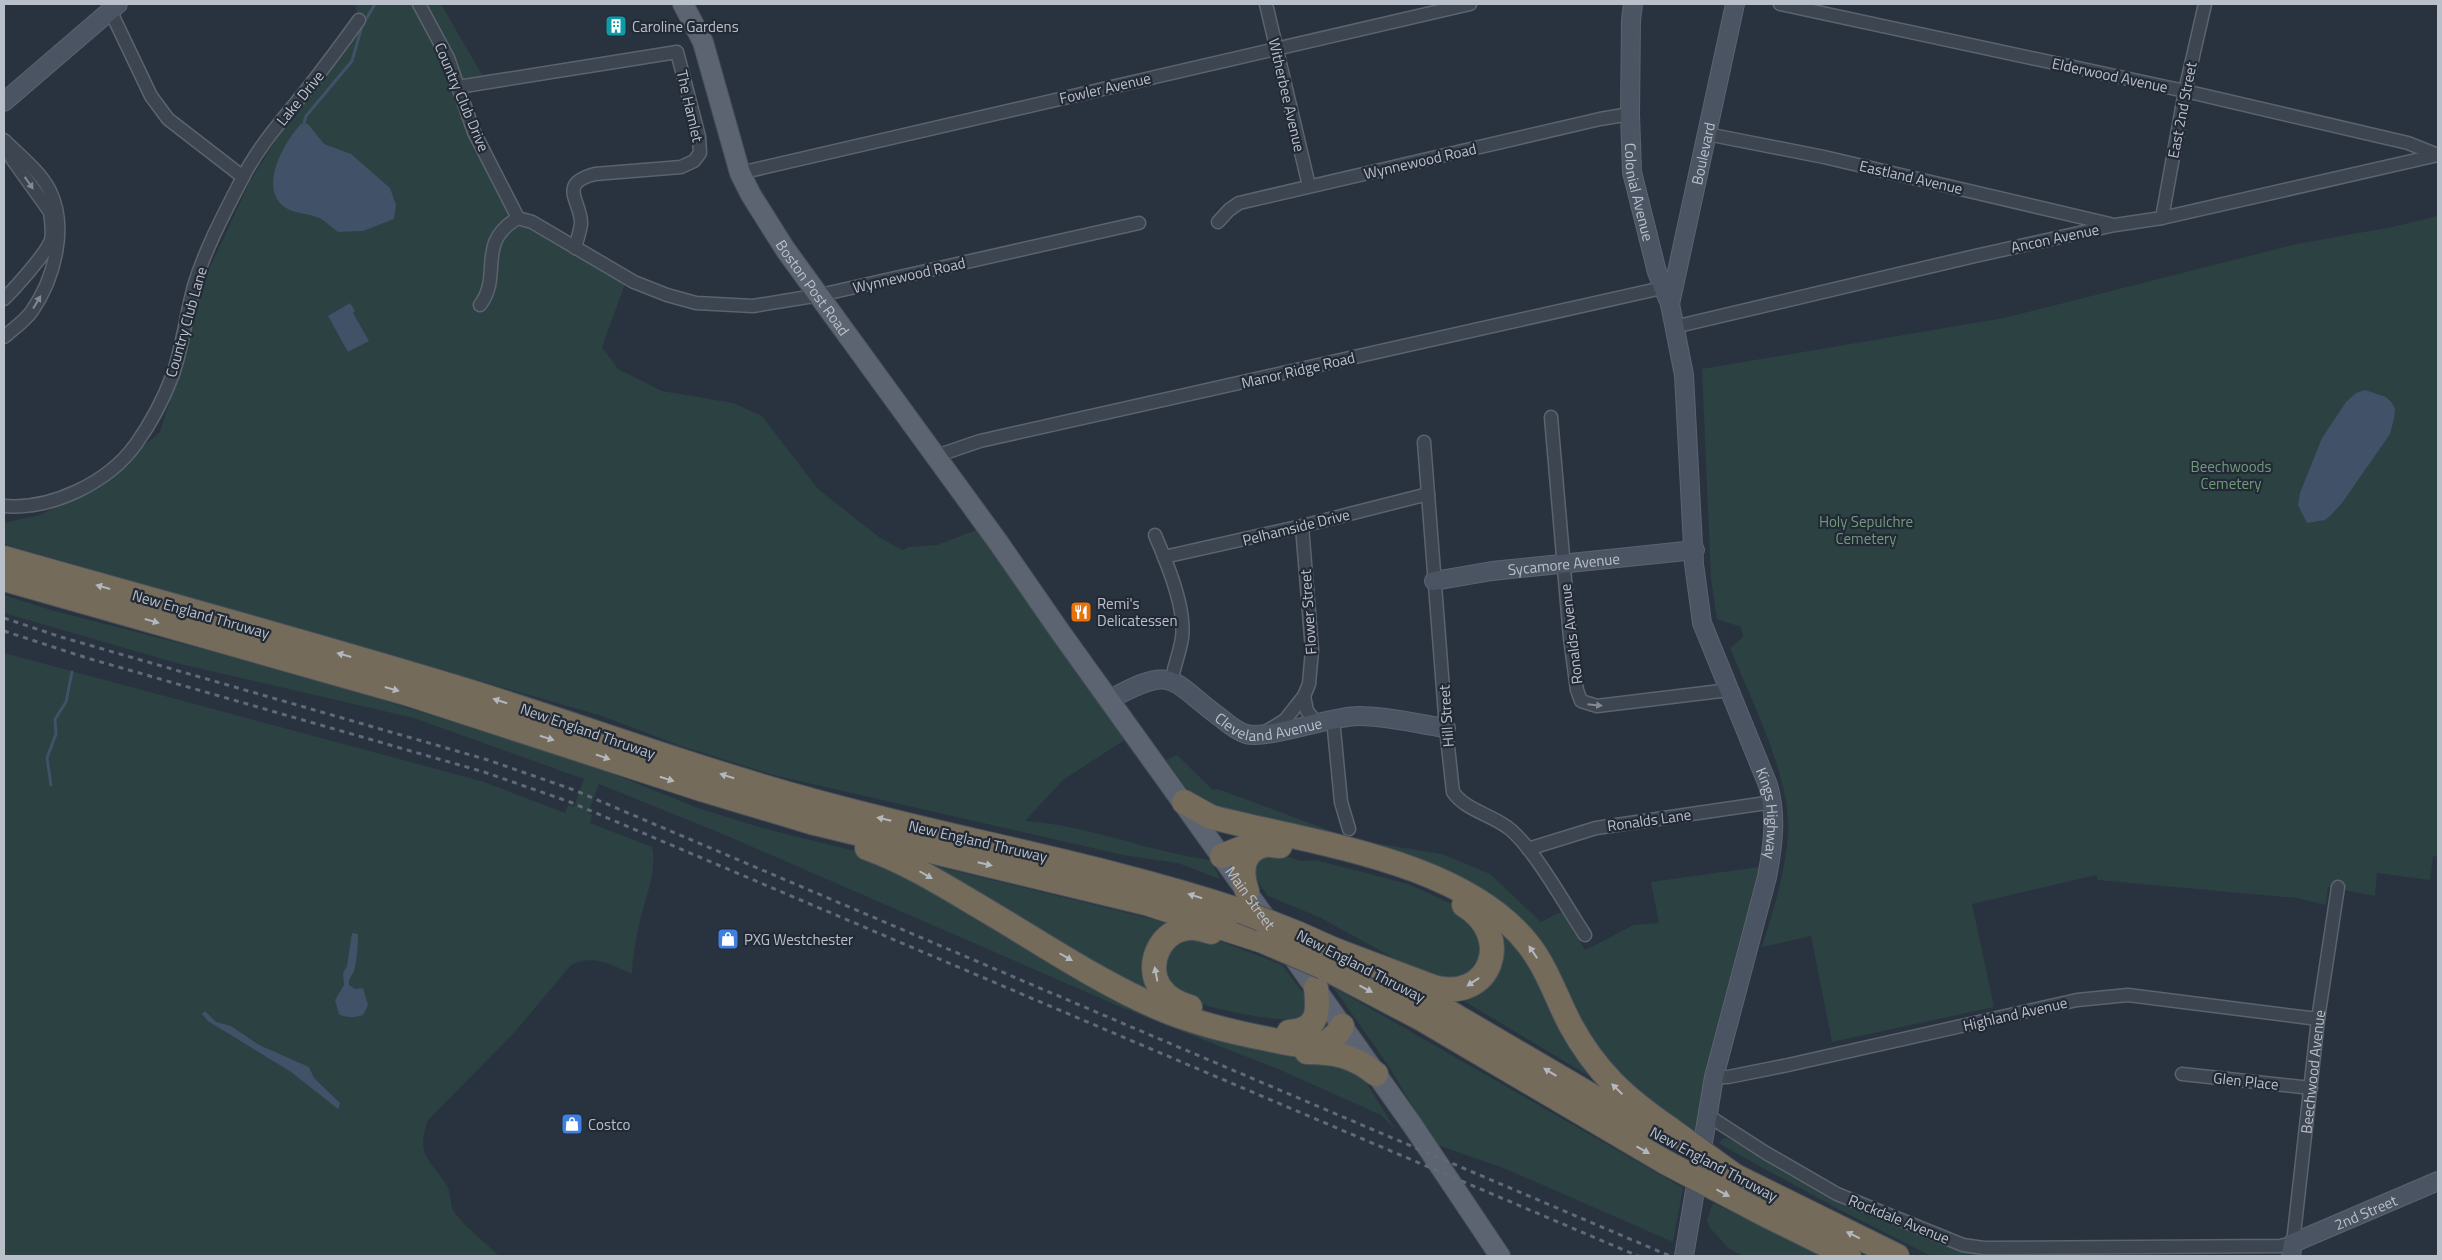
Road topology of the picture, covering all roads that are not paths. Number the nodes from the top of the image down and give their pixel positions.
1 (419, 4) edge
2 (683, 4) edge
3 (1266, 4) edge
4 (1470, 4) edge
5 (1633, 4) edge
6 (1735, 4) edge
7 (1780, 4) edge
8 (2205, 4) edge
9 (114, 7) edge
10 (359, 20) dead end
11 (1276, 49) junction
12 (458, 87) junction
13 (2185, 91) junction
14 (4, 102) edge
15 (1630, 114) junction
16 (1707, 134) junction
17 (4, 141) edge
18 (2438, 155) edge
19 (740, 173) junction
20 (243, 177) junction
21 (1309, 186) junction
22 (518, 218) junction
23 (2162, 218) junction
24 (1218, 222) dead end
25 (1139, 223) dead end
26 (2115, 225) junction
27 (575, 248) junction
28 (1662, 288) junction
29 (820, 295) junction
30 (4, 299) edge
31 (1670, 304) junction
32 (480, 305) dead end
33 (1674, 327) junction
34 (4, 337) edge
35 (1684, 374) joint
36 (1551, 417) dead end
37 (1424, 442) dead end
38 (937, 459) junction
39 (1428, 494) junction
40 (4, 506) edge
41 (1302, 526) junction
42 (1155, 535) dead end
43 (998, 542) joint
44 (1695, 550) junction
45 (1164, 557) junction
46 (4, 558) edge
47 (1563, 564) junction
48 (4, 579) edge
49 (1434, 581) junction
50 (1172, 679) junction
51 (1729, 690) junction
52 (1304, 696) junction
53 (1109, 700) junction
54 (1333, 718) junction
55 (1316, 722) junction
56 (1446, 728) junction
57 (1262, 734) junction
58 (576, 737) junction
59 (637, 758) junction
60 (701, 789) junction
61 (1184, 802) junction
62 (1773, 802) junction
63 (1349, 830) dead end
64 (1271, 838) junction
65 (1528, 849) junction
66 (1218, 851) junction
67 (2338, 887) dead end
68 (1244, 901) junction
69 (1585, 935) dead end
70 (1258, 940) junction
71 (1324, 968) junction
72 (2318, 1019) junction
73 (1342, 1026) junction
74 (1289, 1032) junction
75 (1240, 1034) junction
76 (1376, 1074) junction
77 (2182, 1074) dead end
78 (1714, 1077) junction
79 (2310, 1088) junction
80 (1707, 1115) junction
81 (1668, 1144) junction
82 (2438, 1181) edge
83 (1770, 1206) junction
84 (2292, 1249) edge
85 (1500, 1256) edge
86 (1684, 1256) edge
87 (1849, 1256) edge
88 (1897, 1256) edge

1 - 12 street, Country Club Drive
2 - 19 main road, Boston Post Road
3 - 11 street, Witherbee Avenue
4 - 11 street, Fowler Avenue
5 - 15 street, Colonial Avenue
6 - 16 street, Boulevard
7 - 13 street, Elderwood Avenue
8 - 13 street, East 2nd Street
9 - 14 street
9 - 20 street
10 - 20 street, Lake Drive
11 - 19 street, Fowler Avenue
11 - 21 street, Witherbee Avenue
12 - 22 street, Country Club Drive
12 - 27 street, The Hamlet
13 - 18 street, Elderwood Avenue
13 - 23 street, East 2nd Street
15 - 21 street, Wynnewood Road
15 - 28 street, Colonial Avenue
16 - 26 street, Eastland Avenue
16 - 31 street, Boulevard
17 -> 30 street
34 -> 17 street
18 - 23 street, Ancon Avenue
19 - 29 main road, Boston Post Road
20 - 40 street, Country Club Lane
21 - 24 street, Wynnewood Road
22 - 27 street, Wynnewood Road
22 - 32 street
23 - 26 street, Ancon Avenue
25 - 29 street, Wynnewood Road
26 - 33 street, Ancon Avenue
27 - 29 street, Wynnewood Road
28 - 31 street, Colonial Avenue
28 - 38 street, Manor Ridge Road
29 - 38 main road, Boston Post Road
31 - 33 street, Colonial Avenue
33 - 35 street, Colonial Avenue
35 - 44 street, Kings Highway
36 - 47 street, Ronalds Avenue
37 - 39 street, Hill Street
38 - 43 main road, Boston Post Road
39 - 41 street, Pelhamside Drive
39 - 49 street, Hill Street
41 - 45 street, Pelhamside Drive
41 - 52 street, Flower Street
42 - 45 street
43 - 53 main road, Main Street
44 - 47 street, Sycamore Avenue
44 - 51 street, Kings Highway
45 - 50 street
58 -> 46 highway, New England Thruway
47 - 49 street, Sycamore Avenue
47 -> 51 street, Ronalds Avenue
48 -> 58 highway, New England Thruway
49 - 56 street, Hill Street
50 - 53 street
50 - 57 street, Cleveland Avenue
51 - 62 street, Kings Highway
52 - 55 street
52 - 57 street, Flower Street
53 - 61 main road, Main Street
54 - 55 street, Cleveland Avenue
54 - 56 street, Cleveland Avenue
54 - 63 street
55 - 57 street, Cleveland Avenue
56 - 65 street, Hill Street
58 - 59 highway, New England Thruway
59 -> 60 highway, New England Thruway
68 -> 59 highway, New England Thruway
60 -> 70 highway, New England Thruway
60 -> 75 highway
61 - 64 highway
61 - 66 main road, Main Street
62 - 65 street, Ronalds Lane
62 - 78 street, Kings Highway
64 - 66 highway
64 - 68 highway
64 -> 71 highway
81 -> 64 highway
65 - 69 street, Hill Street
66 - 68 main road, Main Street
67 - 72 street, Beechwood Avenue
68 - 71 main road, Main Street
68 - 71 highway, New England Thruway, bridge
70 - 71 highway, New England Thruway, bridge
74 -> 70 highway
71 - 73 main road, Main Street
71 - 74 highway
71 - 81 highway, New England Thruway
72 - 78 street, Highland Avenue
72 - 79 street, Beechwood Avenue
73 - 74 highway
73 - 75 highway
73 - 76 main road, Main Street
75 - 76 highway
76 - 85 main road, Main Street
77 - 79 street, Glen Place
78 - 80 street, Kings Highway
79 - 84 street, Beechwood Avenue
80 - 84 street, Rockdale Avenue
80 - 86 street, Kings Highway
81 -> 83 highway, New England Thruway, bridge
81 - 83 highway, New England Thruway, bridge
82 - 84 street, 2nd Street
83 - 87 highway, New England Thruway
88 -> 83 highway, New England Thruway

